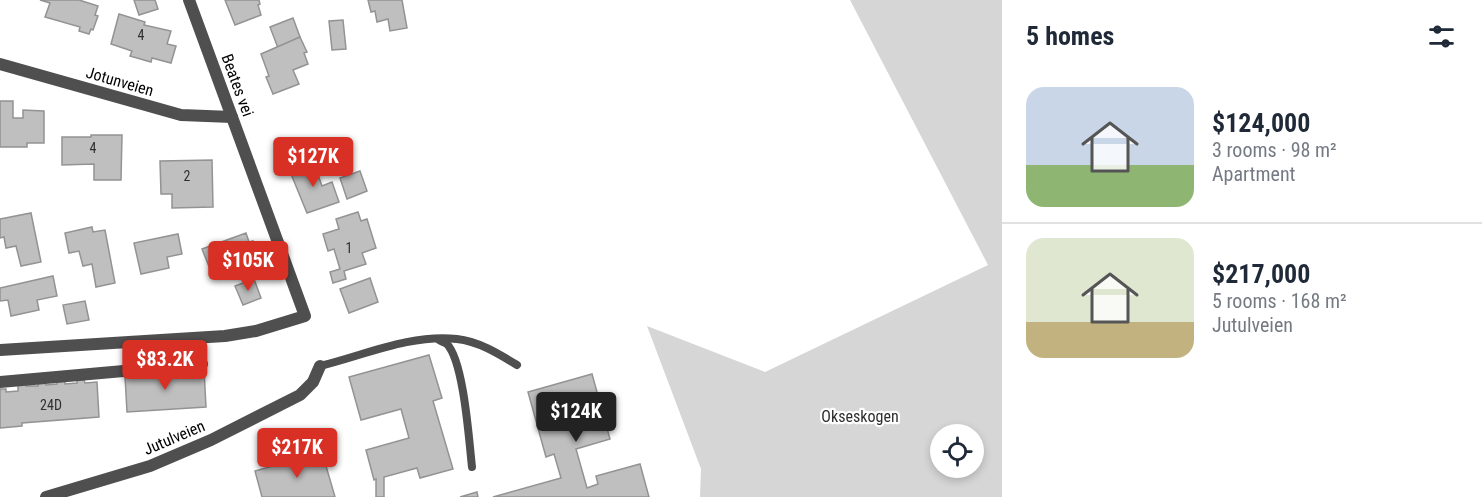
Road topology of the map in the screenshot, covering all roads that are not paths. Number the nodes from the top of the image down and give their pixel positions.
1 (189, 0) edge
2 (0, 64) edge
3 (232, 117) junction
4 (436, 339) junction
5 (0, 350) edge
6 (202, 364) dead end
7 (517, 365) dead end
8 (320, 366) joint
9 (0, 382) edge
10 (472, 467) dead end
11 (46, 497) edge

1 - 3 street, Beates vei
2 - 3 street, Jotunveien
3 - 5 street, Beates vei
4 - 7 lane
4 - 8 lane
4 - 10 lane
6 - 9 street
8 - 11 street, Jutulveien

